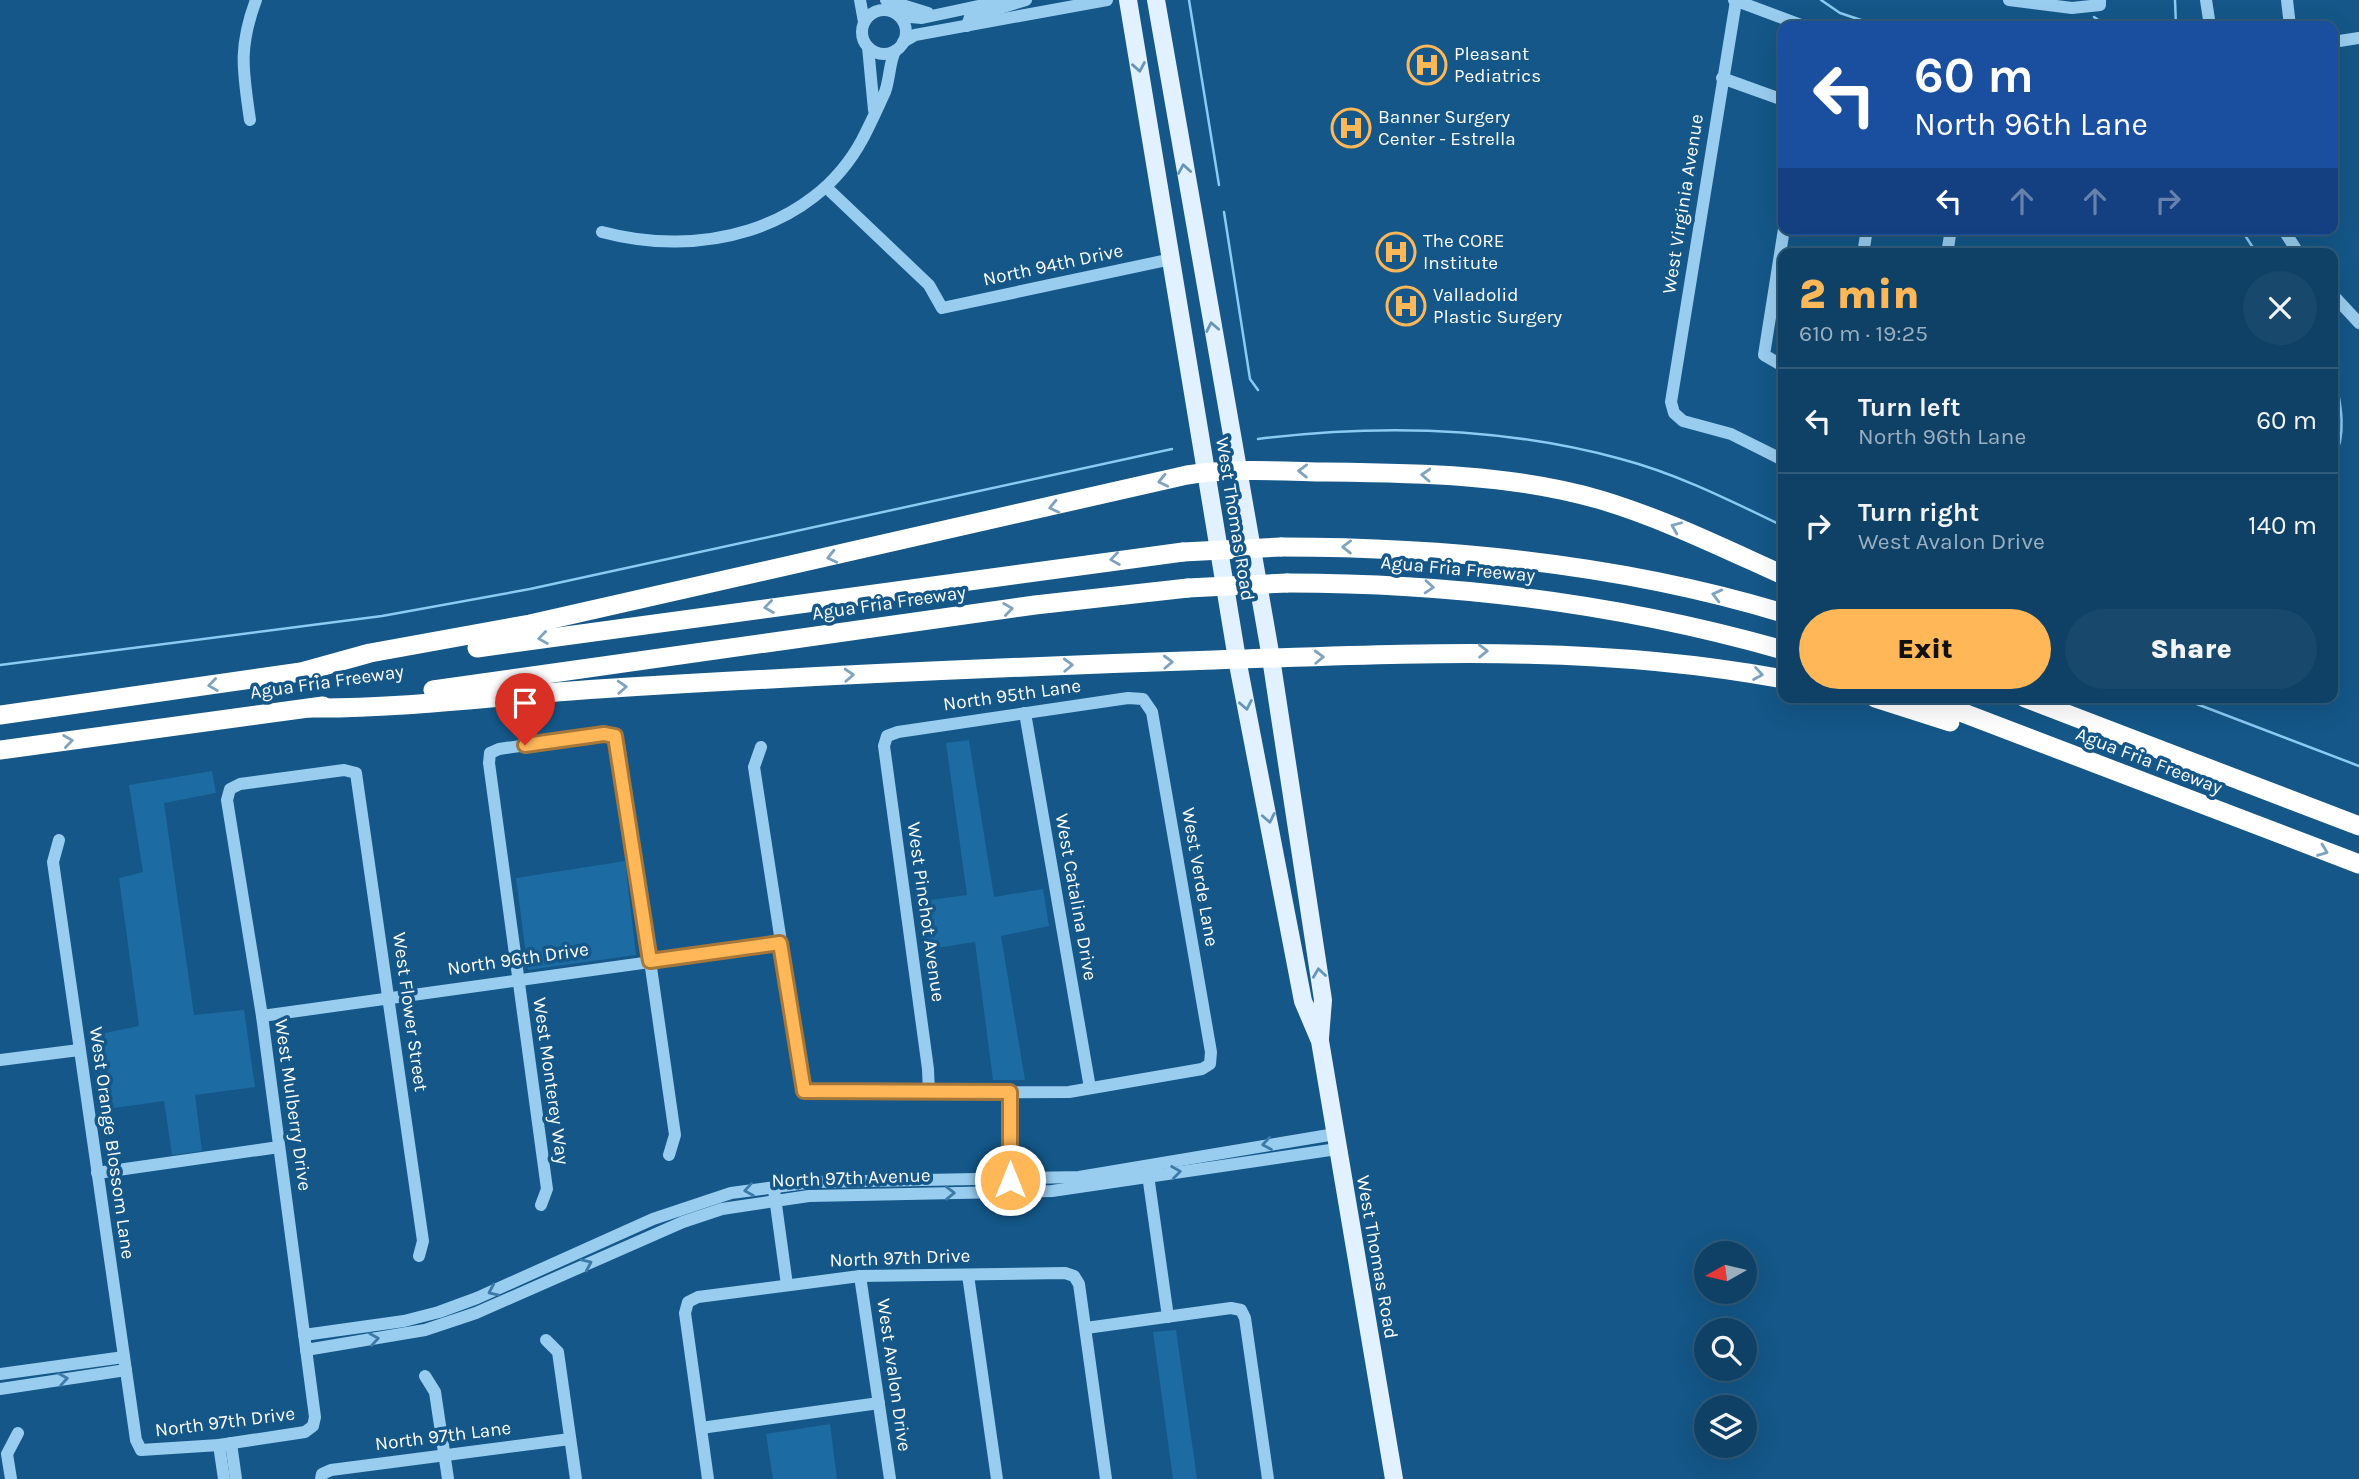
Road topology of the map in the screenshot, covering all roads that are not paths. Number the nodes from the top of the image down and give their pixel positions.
1 (256, 0) edge
2 (860, 0) edge
3 (886, 0) edge
4 (1007, 0) edge
5 (1026, 0) edge
6 (1107, 0) edge
7 (1128, 0) edge
8 (1156, 0) edge
9 (1735, 0) edge
10 (2009, 0) edge
11 (2206, 0) edge
12 (2287, 0) edge
13 (2100, 3) edge
14 (932, 13) junction
15 (896, 14) junction
16 (1791, 21) edge
17 (2209, 21) edge
18 (2289, 21) edge
19 (864, 22) junction
20 (967, 26) junction
21 (2359, 38) edge
22 (2338, 41) edge
23 (899, 46) junction
24 (868, 47) junction
25 (1722, 78) junction
26 (1778, 98) edge
27 (874, 111) junction
28 (250, 120) dead end
29 (827, 188) junction
30 (1162, 201) junction
31 (1191, 209) junction
32 (602, 232) dead end
33 (1172, 259) junction
34 (1778, 267) edge
35 (2338, 300) edge
36 (2359, 323) edge
37 (1778, 363) edge
38 (1778, 458) edge
39 (1238, 470) junction
40 (1206, 472) junction
41 (1778, 573) edge
42 (1778, 612) edge
43 (1778, 649) edge
44 (1271, 658) junction
45 (1237, 659) junction
46 (305, 671) junction
47 (1778, 678) edge
48 (1143, 699) joint
49 (1890, 703) edge
50 (1937, 703) edge
51 (2038, 703) edge
52 (2073, 703) edge
53 (310, 708) junction
54 (1025, 713) junction
55 (0, 715) edge
56 (887, 736) joint
57 (761, 747) dead end
58 (0, 750) edge
59 (2178, 756) junction
60 (356, 773) joint
61 (2359, 826) edge
62 (2287, 837) junction
63 (59, 840) dead end
64 (2359, 864) edge
65 (780, 943) junction
66 (650, 961) junction
67 (517, 979) junction
68 (389, 996) junction
69 (262, 1016) junction
70 (1320, 1041) junction
71 (79, 1050) junction
72 (0, 1060) edge
73 (1090, 1088) junction
74 (1010, 1092) junction
75 (929, 1093) junction
76 (1336, 1141) junction
77 (279, 1147) junction
78 (669, 1155) dead end
79 (1147, 1170) junction
80 (97, 1173) junction
81 (1010, 1186) junction
82 (774, 1193) junction
83 (541, 1205) dead end
84 (419, 1256) dead end
85 (968, 1275) junction
86 (860, 1276) junction
87 (787, 1284) junction
88 (1168, 1317) junction
89 (1086, 1328) junction
90 (304, 1335) junction
91 (546, 1340) dead end
92 (306, 1350) junction
93 (125, 1364) junction
94 (0, 1374) edge
95 (425, 1376) dead end
96 (0, 1389) edge
97 (878, 1403) junction
98 (313, 1426) joint
99 (701, 1428) junction
100 (18, 1433) dead end
101 (570, 1439) junction
102 (225, 1444) junction
103 (141, 1450) joint
104 (445, 1455) junction
105 (322, 1477) edge
106 (11, 1479) edge
107 (224, 1479) edge
108 (236, 1479) edge
109 (449, 1479) edge
110 (576, 1479) edge
111 (708, 1479) edge
112 (890, 1479) edge
113 (997, 1479) edge
114 (1107, 1479) edge
115 (1268, 1479) edge
116 (1394, 1479) edge

1 - 28 street
2 - 19 street
3 - 14 street
3 - 15 street
4 - 14 street
5 - 20 street
6 - 20 street
7 -> 30 main road, West Thomas Road
31 -> 8 main road, West Thomas Road
9 - 16 street
9 - 25 street, West Virginia Avenue
10 - 13 street
11 - 17 street
12 - 18 street
14 - 15 street
15 - 19 street
15 - 23 street
19 - 24 street
20 - 23 street
21 - 22 street
23 - 24 street
23 - 27 street
24 - 27 street
25 - 26 street
25 - 38 street, West Virginia Avenue
27 - 29 street
29 - 32 street
29 - 33 street, North 94th Drive
30 - 31 main road
30 - 33 main road, West Thomas Road
39 -> 31 main road, West Thomas Road
33 - 40 main road, West Thomas Road
34 - 37 street
35 - 36 street
39 - 40 highway
41 -> 39 highway
39 - 44 main road, West Thomas Road
40 - 45 main road, West Thomas Road
40 -> 46 highway
42 -> 46 highway, Agua Fria Freeway, bridge
53 -> 43 highway, Agua Fria Freeway, bridge
44 - 45 highway
44 -> 47 highway
70 -> 44 main road, West Thomas Road
53 -> 45 highway
45 -> 70 main road, West Thomas Road
46 -> 55 highway, Agua Fria Freeway
48 - 54 street, North 95th Lane
48 - 73 street, West Verde Lane
49 - 62 highway
50 - 62 highway, Agua Fria Freeway
51 - 59 highway, Agua Fria Freeway
52 - 59 highway
58 -> 53 highway, Agua Fria Freeway
54 - 56 street, North 95th Lane
54 - 73 street, West Catalina Drive
56 - 75 street, West Pinchot Avenue
57 - 65 street
59 - 61 highway, Agua Fria Freeway
60 - 68 street, West Flower Street
60 - 69 street, West Mulberry Drive
62 -> 64 highway, Agua Fria Freeway
63 - 71 street, West Orange Blossom Lane
65 - 66 street, North 96th Drive
65 - 75 street
66 - 67 street, North 96th Drive
66 - 67 street, West Monterey Way
66 - 78 street
67 - 68 street, North 96th Drive
67 - 83 street, West Monterey Way
68 - 69 street, North 96th Drive
68 - 84 street, West Flower Street
69 - 77 street, West Mulberry Drive
70 - 76 main road, West Thomas Road
71 - 72 street
71 - 80 street, West Orange Blossom Lane
73 - 74 street
74 - 75 street
74 - 81 street
76 - 79 street, North 97th Avenue
76 - 116 main road, West Thomas Road
77 - 80 street
77 - 90 street, West Mulberry Drive
79 - 81 street, North 97th Avenue
79 - 88 street
80 - 93 street, West Orange Blossom Lane
81 - 82 street, North 97th Avenue
82 - 87 street
82 -> 90 street, North 97th Avenue
92 -> 82 street, North 97th Avenue
85 - 86 street, North 97th Drive
85 - 89 street, North 97th Drive
85 - 113 street
86 - 87 street, North 97th Drive
86 - 97 street, West Avalon Drive
87 - 99 street, North 97th Drive
88 - 89 street
88 - 115 street
89 - 114 street
90 - 92 street, West Mulberry Drive
91 - 101 street
92 - 98 street, West Mulberry Drive
93 - 94 street
96 -> 93 street
93 - 103 street, West Orange Blossom Lane
95 - 104 street
97 - 99 street
97 - 112 street, West Avalon Drive
98 - 102 street, North 97th Drive
99 - 111 street
100 - 106 street
101 - 104 street, North 97th Lane
101 - 110 street
102 - 103 street, North 97th Drive
102 - 107 street
102 - 108 street
104 - 105 street, North 97th Lane
104 - 109 street

